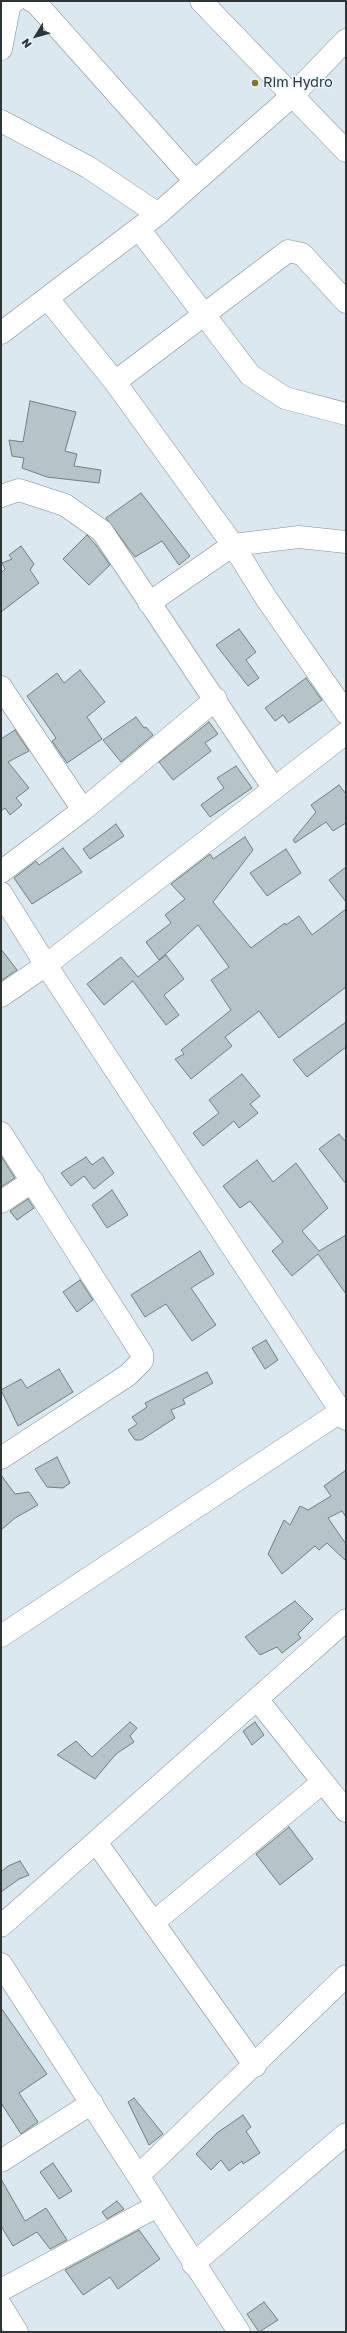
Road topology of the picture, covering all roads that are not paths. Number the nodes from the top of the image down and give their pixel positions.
1 (14, 1) edge
2 (32, 1) edge
3 (201, 1) edge
4 (346, 40) edge
5 (1, 49) edge
6 (292, 96) junction
7 (1, 121) edge
8 (346, 151) edge
9 (195, 181) junction
10 (158, 214) junction
11 (139, 229) junction
12 (48, 299) junction
13 (346, 302) edge
14 (205, 316) junction
15 (1, 332) edge
16 (115, 382) junction
17 (346, 414) edge
18 (1, 496) edge
19 (346, 542) edge
20 (233, 545) junction
21 (149, 603) junction
22 (1, 687) edge
23 (216, 700) junction
24 (346, 713) edge
25 (346, 733) edge
26 (274, 789) junction
27 (83, 810) junction
28 (1, 872) edge
29 (1, 893) edge
30 (46, 965) junction
31 (1, 996) edge
32 (1, 1133) edge
33 (33, 1181) junction
34 (1, 1202) edge
35 (344, 1413) edge
36 (1, 1458) edge
37 (343, 1630) edge
38 (1, 1636) edge
39 (257, 1699) junction
40 (323, 1782) junction
41 (346, 1811) edge
42 (96, 1842) junction
43 (154, 1922) junction
44 (1, 1926) edge
45 (1, 1964) edge
46 (346, 1976) edge
47 (8, 1989) edge
48 (255, 2066) junction
49 (92, 2103) junction
50 (346, 2134) edge
51 (1, 2161) edge
52 (138, 2176) junction
53 (157, 2206) junction
54 (193, 2264) junction
55 (1, 2290) edge
56 (1, 2306) edge
57 (231, 2329) edge
58 (17, 2332) edge

1 - 5 street
2 - 9 street
3 - 6 street
4 - 6 street
6 - 8 street
6 - 9 street
7 - 10 street
9 - 10 street
10 - 11 street
11 - 12 street
11 - 14 street
12 - 15 street
12 - 16 street
13 - 14 street
14 - 16 street
14 - 17 street
16 - 20 street
18 - 21 street
19 - 20 street
20 - 21 street
20 - 24 street
21 - 23 street
22 - 27 street
23 - 26 street
23 - 27 street
25 - 26 street
26 - 30 street
27 - 28 street
29 - 30 street
30 - 31 street
30 - 35 street
32 - 33 street
33 - 34 street
33 - 36 street
35 - 38 street
37 - 39 street
39 - 40 street
39 - 42 street
40 - 41 street
40 - 43 street
42 - 43 street
42 - 44 street
43 - 48 street
45 - 47 street
46 - 48 street
47 - 49 street
48 - 52 street
49 - 51 street
49 - 52 street
50 - 54 street
52 - 53 street
53 - 54 street
53 - 55 street
54 - 57 street
56 - 58 street

